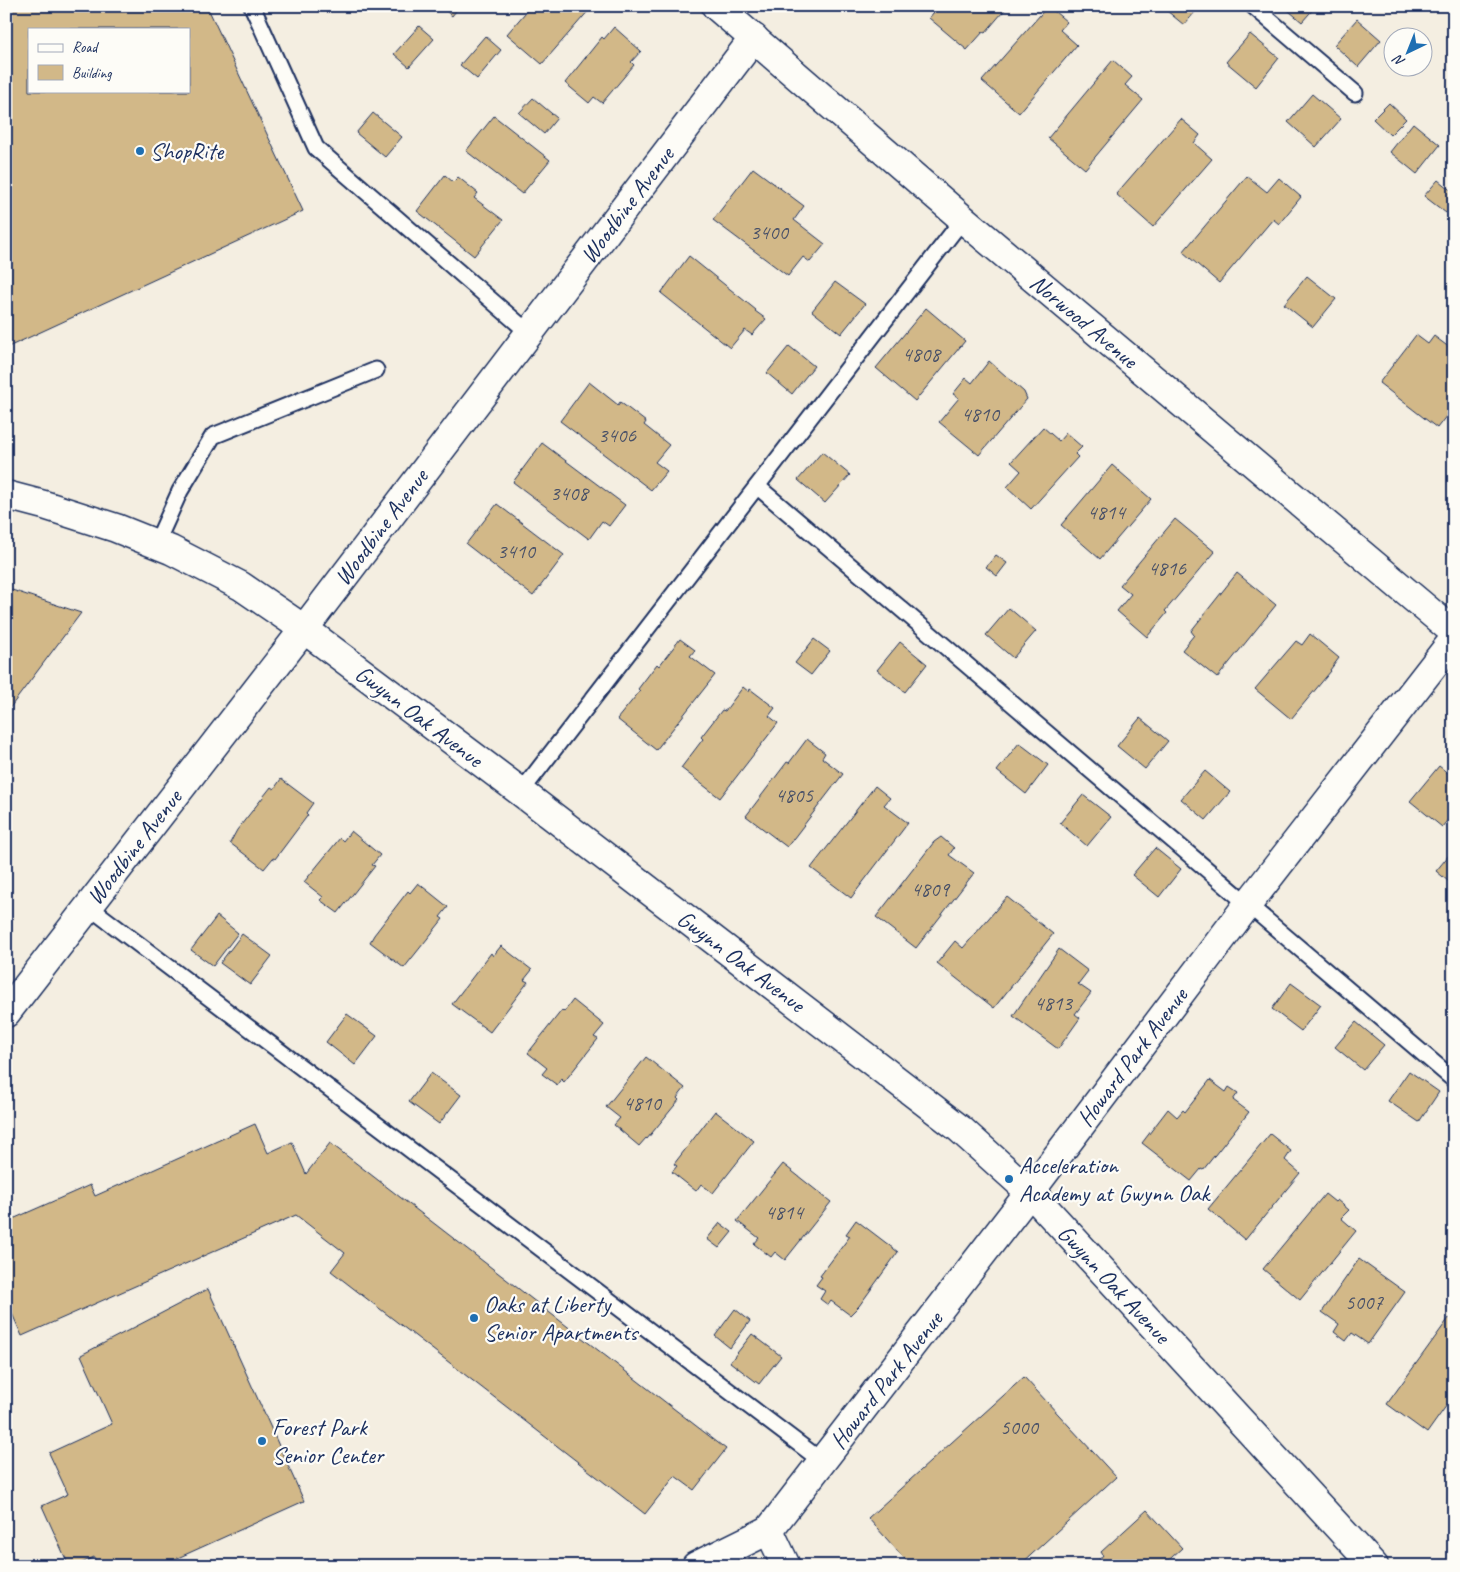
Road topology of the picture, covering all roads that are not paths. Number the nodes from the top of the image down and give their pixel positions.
1 (252, 6) edge
2 (716, 6) edge
3 (1253, 6) edge
4 (754, 38) junction
5 (1355, 93) dead end
6 (963, 219) junction
7 (529, 333) junction
8 (376, 370) dead end
9 (758, 487) junction
10 (6, 495) edge
11 (156, 544) junction
12 (304, 629) junction
13 (1454, 632) edge
14 (1454, 639) edge
15 (521, 792) junction
16 (1248, 904) junction
17 (88, 906) junction
18 (6, 1013) edge
19 (1454, 1080) edge
20 (1030, 1192) junction
21 (823, 1462) junction
22 (769, 1530) junction
23 (696, 1566) edge
24 (786, 1566) edge
25 (1374, 1566) edge

1 - 7 lane
2 - 4 street, Norwood Avenue
3 - 5 lane
4 - 6 street, Norwood Avenue
4 - 7 street, Woodbine Avenue
6 - 9 lane
6 - 13 street, Norwood Avenue
7 - 12 street, Woodbine Avenue
8 - 11 lane
9 - 15 lane
9 - 16 lane
10 - 11 street, Gwynn Oak Avenue
11 - 12 street, Gwynn Oak Avenue
12 - 15 street, Gwynn Oak Avenue
12 - 17 street, Woodbine Avenue
14 - 16 street, Howard Park Avenue
15 - 20 street, Gwynn Oak Avenue
16 - 19 lane
16 - 20 street, Howard Park Avenue
17 - 18 street, Woodbine Avenue
17 - 21 lane
20 - 21 street, Howard Park Avenue
20 - 25 street, Gwynn Oak Avenue
21 - 22 street, Howard Park Avenue
22 - 23 street, Howard Park Avenue
22 - 24 street

